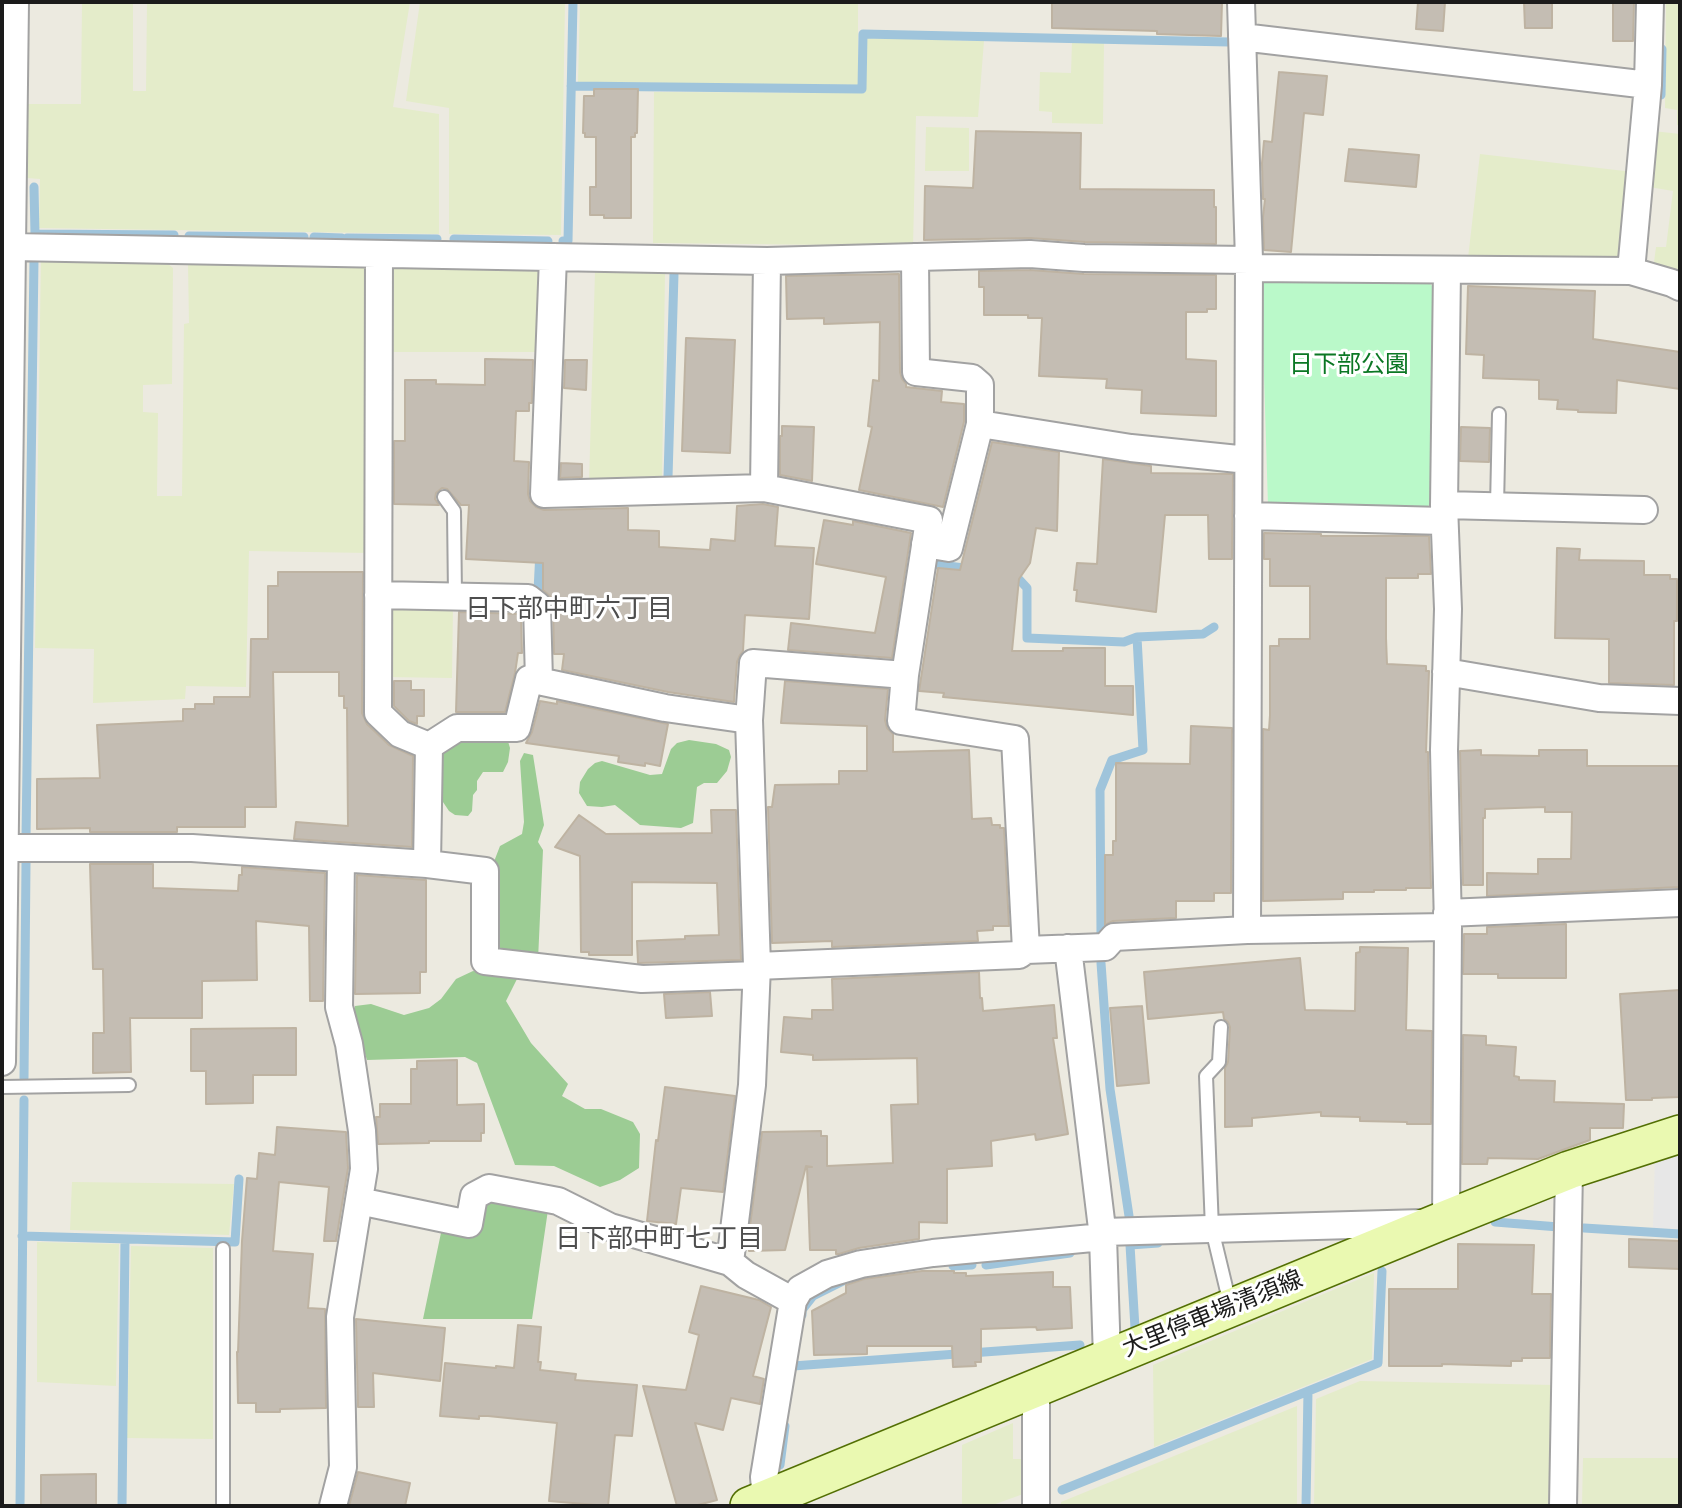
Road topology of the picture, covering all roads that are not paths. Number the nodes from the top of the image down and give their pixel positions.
1 (15, 2) edge
2 (1241, 2) edge
3 (1650, 2) edge
4 (1242, 37) junction
5 (1648, 85) junction
6 (12, 247) junction
7 (379, 254) junction
8 (553, 257) junction
9 (915, 257) junction
10 (768, 261) junction
11 (1249, 264) junction
12 (1447, 270) junction
13 (1631, 271) junction
14 (1680, 287) edge
15 (1499, 414) dead end
16 (980, 424) junction
17 (6, 447) edge
18 (1248, 460) junction
19 (764, 488) junction
20 (444, 497) dead end
21 (1497, 506) junction
22 (1644, 510) dead end
23 (1444, 513) junction
24 (1248, 516) junction
25 (925, 544) junction
26 (379, 595) junction
27 (454, 596) junction
28 (1446, 672) junction
29 (905, 675) junction
30 (539, 681) junction
31 (1680, 701) edge
32 (749, 720) junction
33 (429, 746) junction
34 (4, 848) junction
35 (341, 859) junction
36 (427, 864) junction
37 (1680, 903) edge
38 (1447, 920) junction
39 (1247, 930) junction
40 (1068, 948) junction
41 (1026, 950) junction
42 (757, 971) junction
43 (2, 972) edge
44 (1221, 1027) dead end
45 (2, 1062) edge
46 (129, 1085) dead end
47 (2, 1087) edge
48 (1680, 1133) edge
49 (1569, 1170) junction
50 (359, 1202) junction
51 (1441, 1221) junction
52 (1212, 1228) junction
53 (1103, 1234) junction
54 (223, 1249) dead end
55 (730, 1262) junction
56 (793, 1301) junction
57 (1230, 1308) junction
58 (1107, 1358) junction
59 (1036, 1389) junction
60 (757, 1503) edge
61 (223, 1506) edge
62 (333, 1506) edge
63 (1035, 1506) edge
64 (1563, 1506) edge

1 - 6 street
2 - 4 street
3 - 5 street
4 - 5 street
4 - 11 street
5 - 13 street
6 - 7 street
6 - 17 street
7 - 8 street
7 - 26 street
8 - 10 street
8 - 19 street
9 - 10 street
9 - 11 street
9 - 16 street
10 - 19 street
11 - 12 street
11 - 18 street
12 - 13 street
12 - 23 street
13 - 14 street
15 - 21 lane
16 - 18 street
16 - 25 street
17 - 34 street
18 - 24 street
19 - 25 street
20 - 27 lane
21 - 22 street
21 - 23 street
23 - 24 street
23 - 28 street
24 - 39 street
25 - 29 street
26 - 27 street
26 - 33 street
27 - 30 street
28 - 31 street
28 - 38 street
29 - 32 street
29 - 41 street
30 - 32 street
30 - 33 street
32 - 42 street
33 - 36 street
34 - 35 street
34 - 43 street
35 - 36 street
35 - 50 street
36 - 42 street
37 - 38 street
38 - 39 street
38 - 51 street
39 - 40 street
40 - 41 street
40 - 53 street
41 - 42 street
42 - 55 street
43 - 45 street
44 - 52 lane
46 - 47 lane
48 - 49 main road, 大里停車場清須線
49 - 51 main road, 大里停車場清須線
49 - 64 street
50 - 55 street
50 - 62 street
51 - 52 street
51 - 57 main road, 大里停車場清須線
52 - 53 street
52 - 57 lane
53 - 56 street
53 - 58 street
54 - 61 lane
55 - 56 street
56 - 60 street
57 - 58 main road, 大里停車場清須線
58 - 59 main road, 大里停車場清須線
59 - 60 main road, 大里停車場清須線
59 - 63 street

